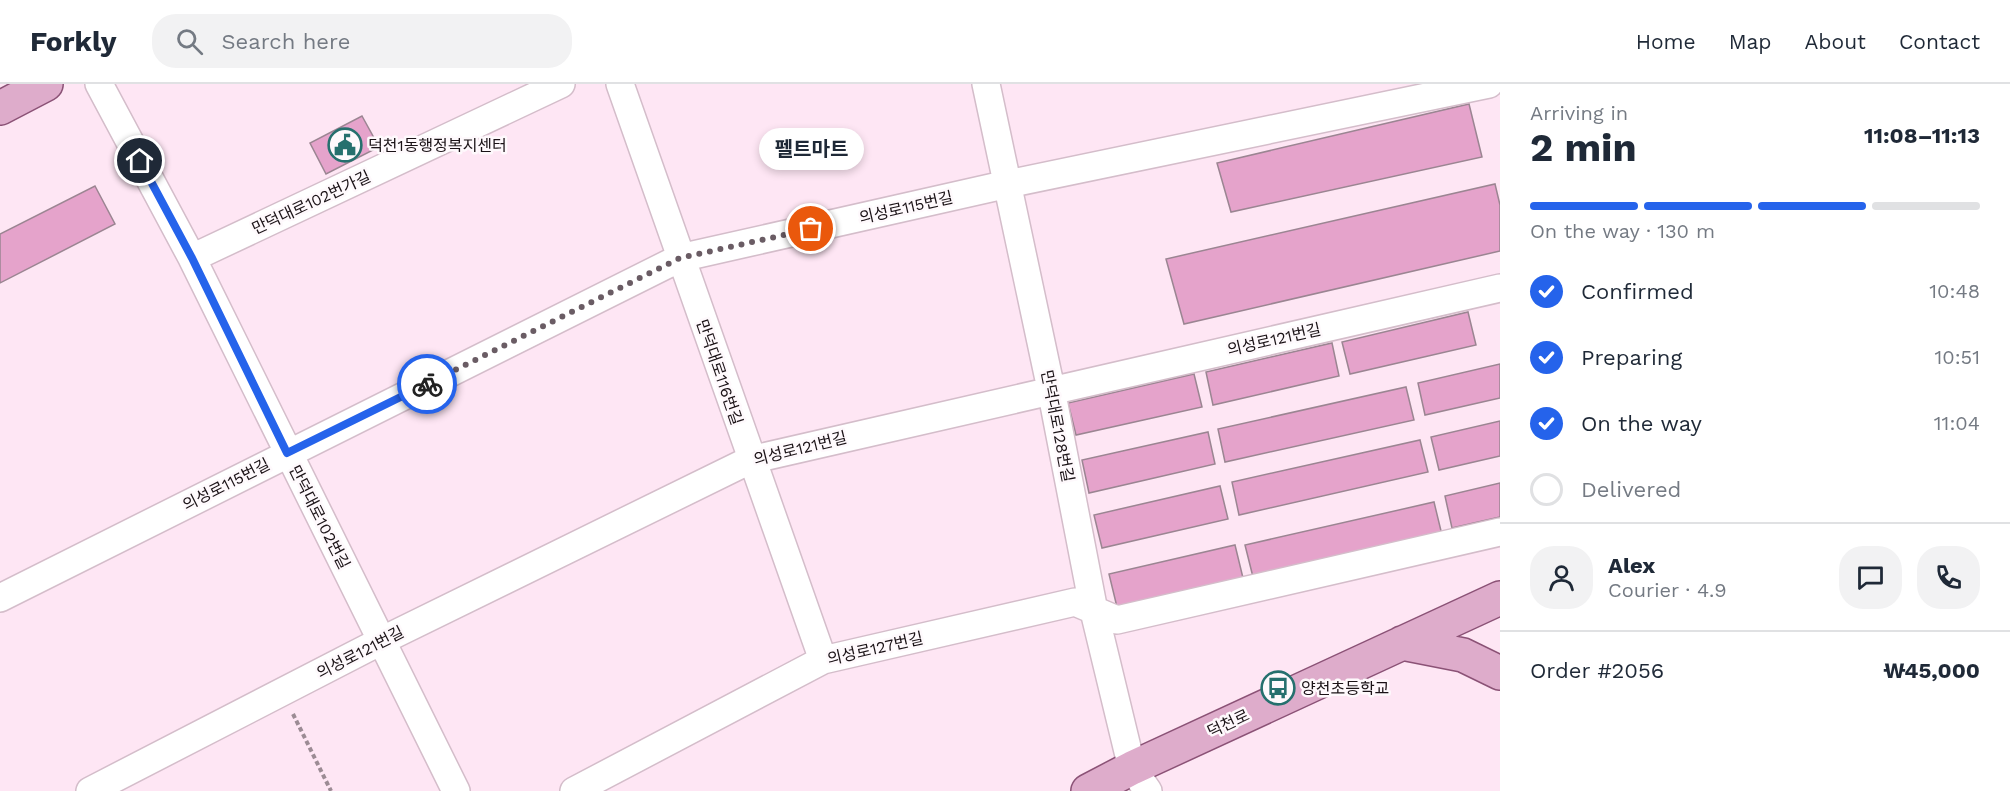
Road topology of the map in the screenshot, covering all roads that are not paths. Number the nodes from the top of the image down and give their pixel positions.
1 (14, 84) edge
2 (46, 84) edge
3 (99, 84) edge
4 (561, 84) edge
5 (620, 84) edge
6 (986, 84) edge
7 (1489, 84) edge
8 (0, 91) edge
9 (0, 108) edge
10 (1008, 184) junction
11 (192, 258) junction
12 (680, 258) junction
13 (1500, 288) edge
14 (1051, 389) junction
15 (287, 453) junction
16 (750, 460) junction
17 (1500, 532) edge
18 (0, 598) edge
19 (1498, 606) edge
20 (1094, 611) junction
21 (383, 640) junction
22 (1402, 643) junction
23 (823, 660) junction
24 (1500, 673) edge
25 (1140, 780) edge
26 (90, 791) edge
27 (456, 791) edge
28 (574, 791) edge
29 (1088, 791) edge

1 - 8 main road
2 - 9 main road
3 - 11 street, 만덕대로102번길
4 - 11 street, 만덕대로102번가길
5 - 12 street, 만덕대로116번길
6 - 10 street, 만덕대로128번길
7 - 10 street, 의성로115번길
10 - 12 street, 의성로115번길
10 - 14 street, 만덕대로128번길
11 - 15 street, 만덕대로102번길
12 - 15 street, 의성로115번길
12 - 16 street, 만덕대로116번길
13 - 14 street, 의성로121번길
14 - 16 street, 의성로121번길
14 - 20 street, 만덕대로128번길
15 - 18 street, 의성로115번길
15 - 21 street, 만덕대로102번길
16 - 21 street, 의성로121번길
16 - 23 street, 만덕대로116번길
17 - 20 street, 의성로127번길
19 - 22 main road, 덕천로
20 - 23 street, 의성로127번길
20 - 25 street, 만덕대로128번길
21 - 26 street, 의성로121번길
21 - 27 street, 만덕대로102번길
22 - 24 main road
22 - 25 main road, 덕천로
23 - 28 street, 의성로127번길
25 - 29 main road, 덕천로

